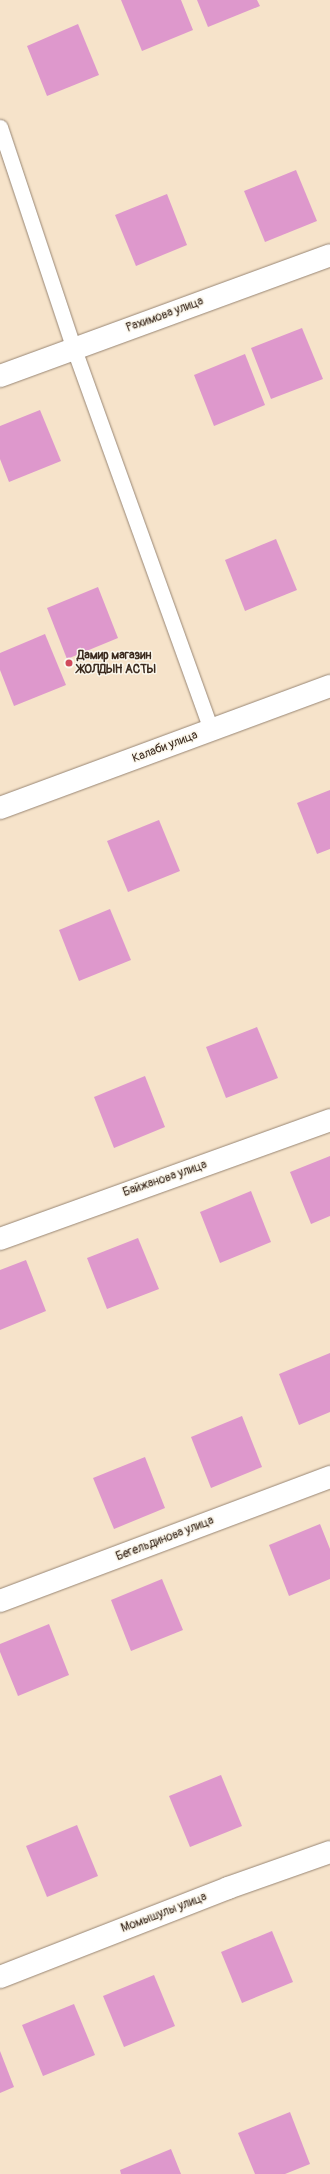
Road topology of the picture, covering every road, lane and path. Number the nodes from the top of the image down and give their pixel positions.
1 (0, 126) edge
2 (330, 255) edge
3 (74, 349) junction
4 (0, 376) edge
5 (330, 686) edge
6 (211, 729) junction
7 (0, 808) edge
8 (330, 1120) edge
9 (0, 1238) edge
10 (330, 1477) edge
11 (0, 1601) edge
12 (330, 1852) edge
13 (0, 1976) edge

1 - 3 lane
2 - 3 street, Рахимова улица
3 - 4 street, Рахимова улица
3 - 6 lane
5 - 6 street, Калаби улица
6 - 7 street, Калаби улица
8 - 9 street, Байжанова улица
10 - 11 street, Бегельдинова улица
12 - 13 street, Момышулы улица

